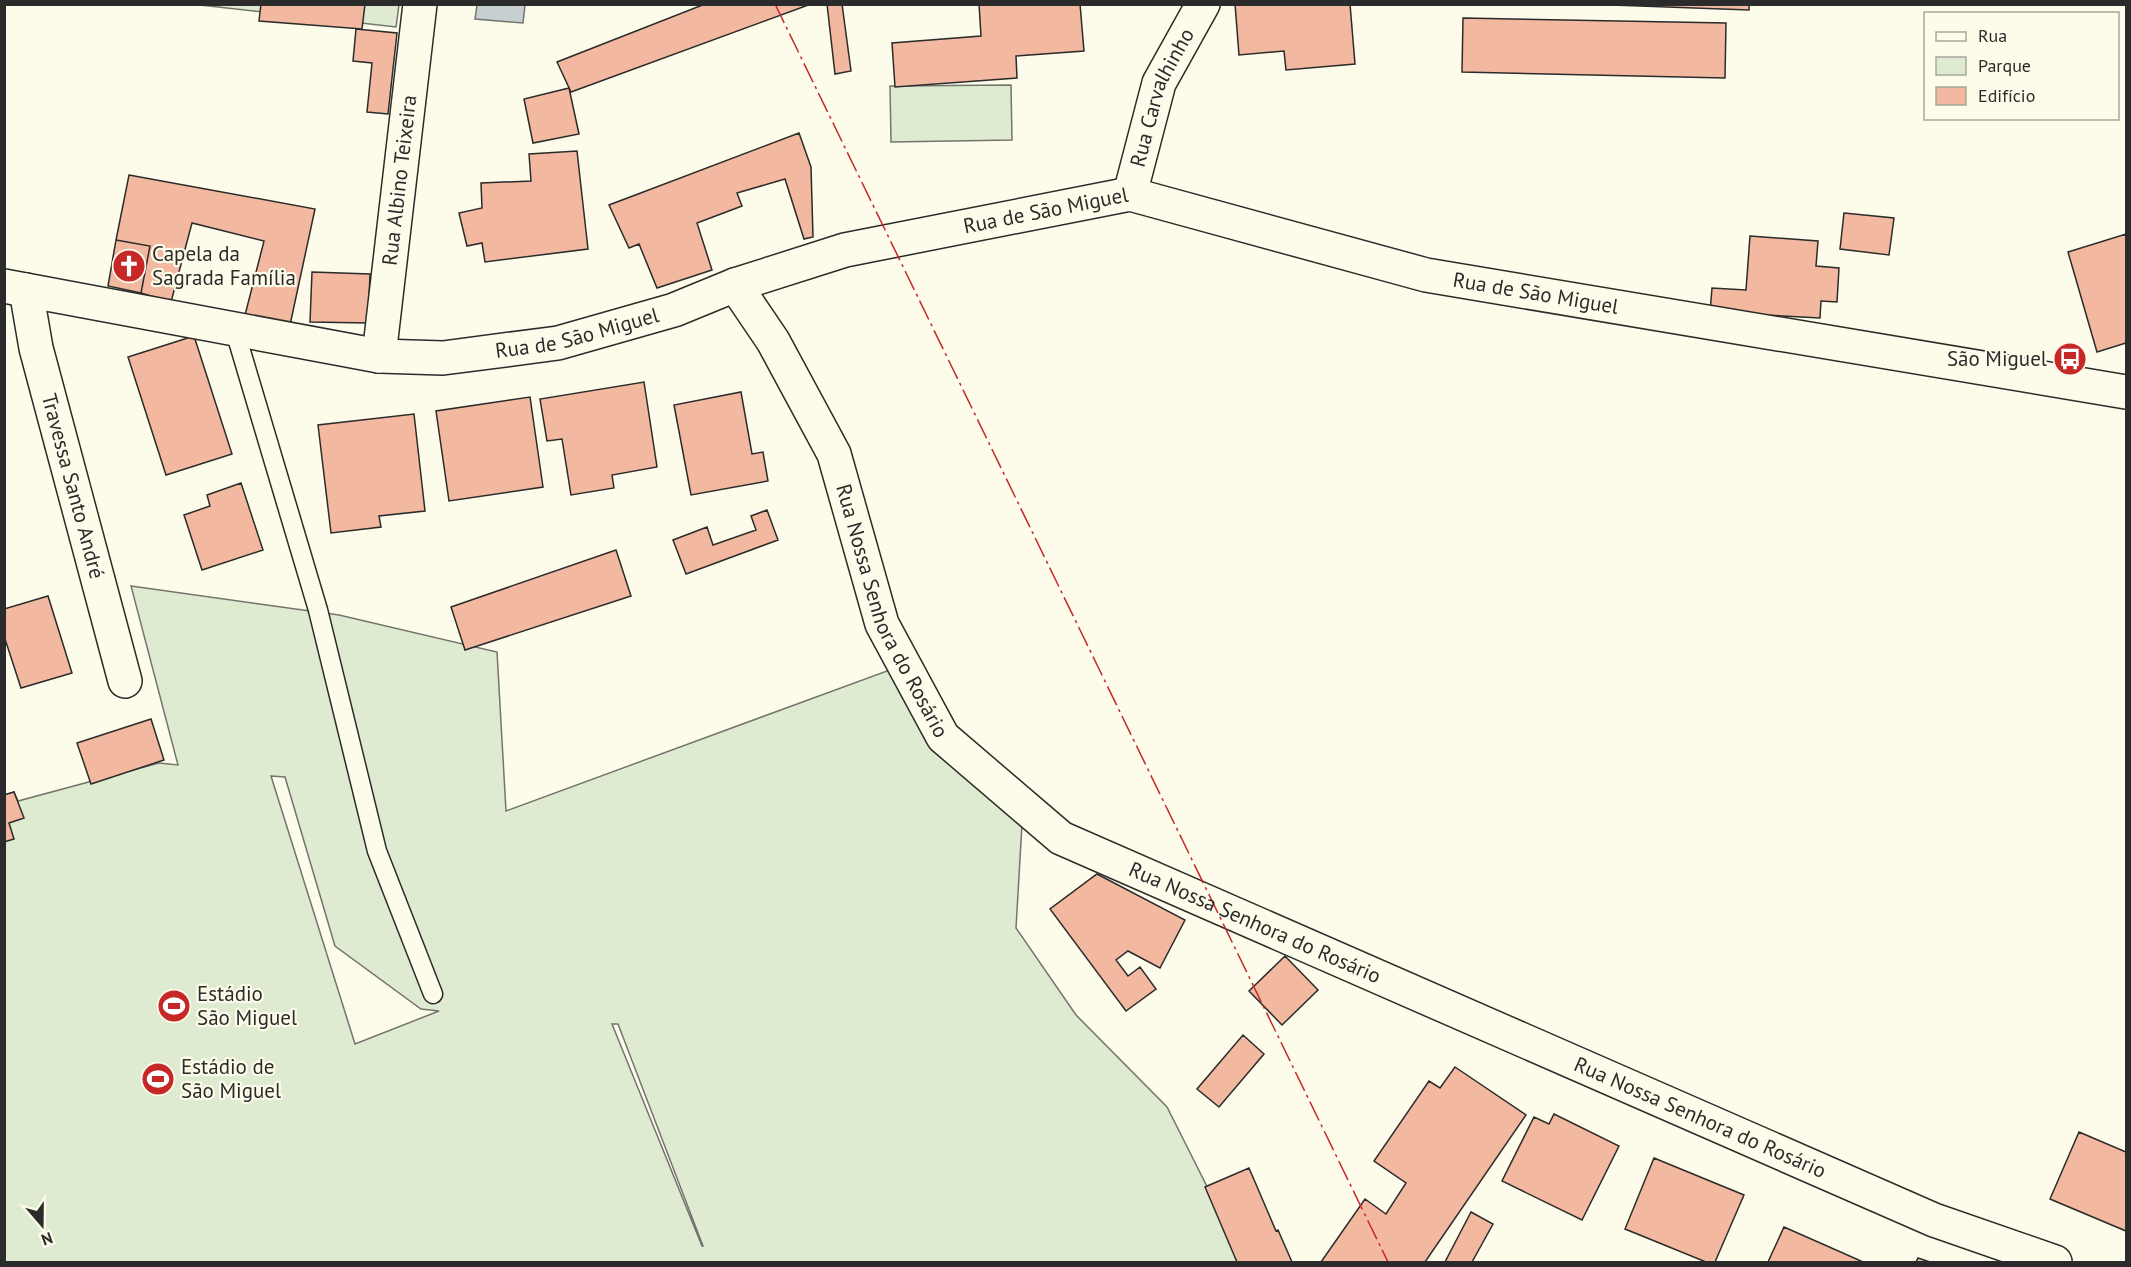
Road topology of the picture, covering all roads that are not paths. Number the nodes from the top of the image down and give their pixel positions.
1 (420, 4) edge
2 (1203, 4) edge
3 (1130, 194) junction
4 (735, 285) junction
5 (15, 288) edge
6 (235, 331) junction
7 (380, 356) junction
8 (2127, 392) edge
9 (125, 681) dead end
10 (433, 994) dead end
11 (2055, 1263) edge

1 - 7 street, Rua Albino Teixeira
2 - 3 street, Rua Carvalhinho
3 - 4 street, Rua de São Miguel
3 - 8 street, Rua de São Miguel
4 - 7 street, Rua de São Miguel
4 - 11 street, Rua Nossa Senhora do Rosário
5 - 6 street, Rua de São Miguel
5 - 9 street, Travessa Santo André
6 - 7 street, Rua de São Miguel
6 - 10 lane

